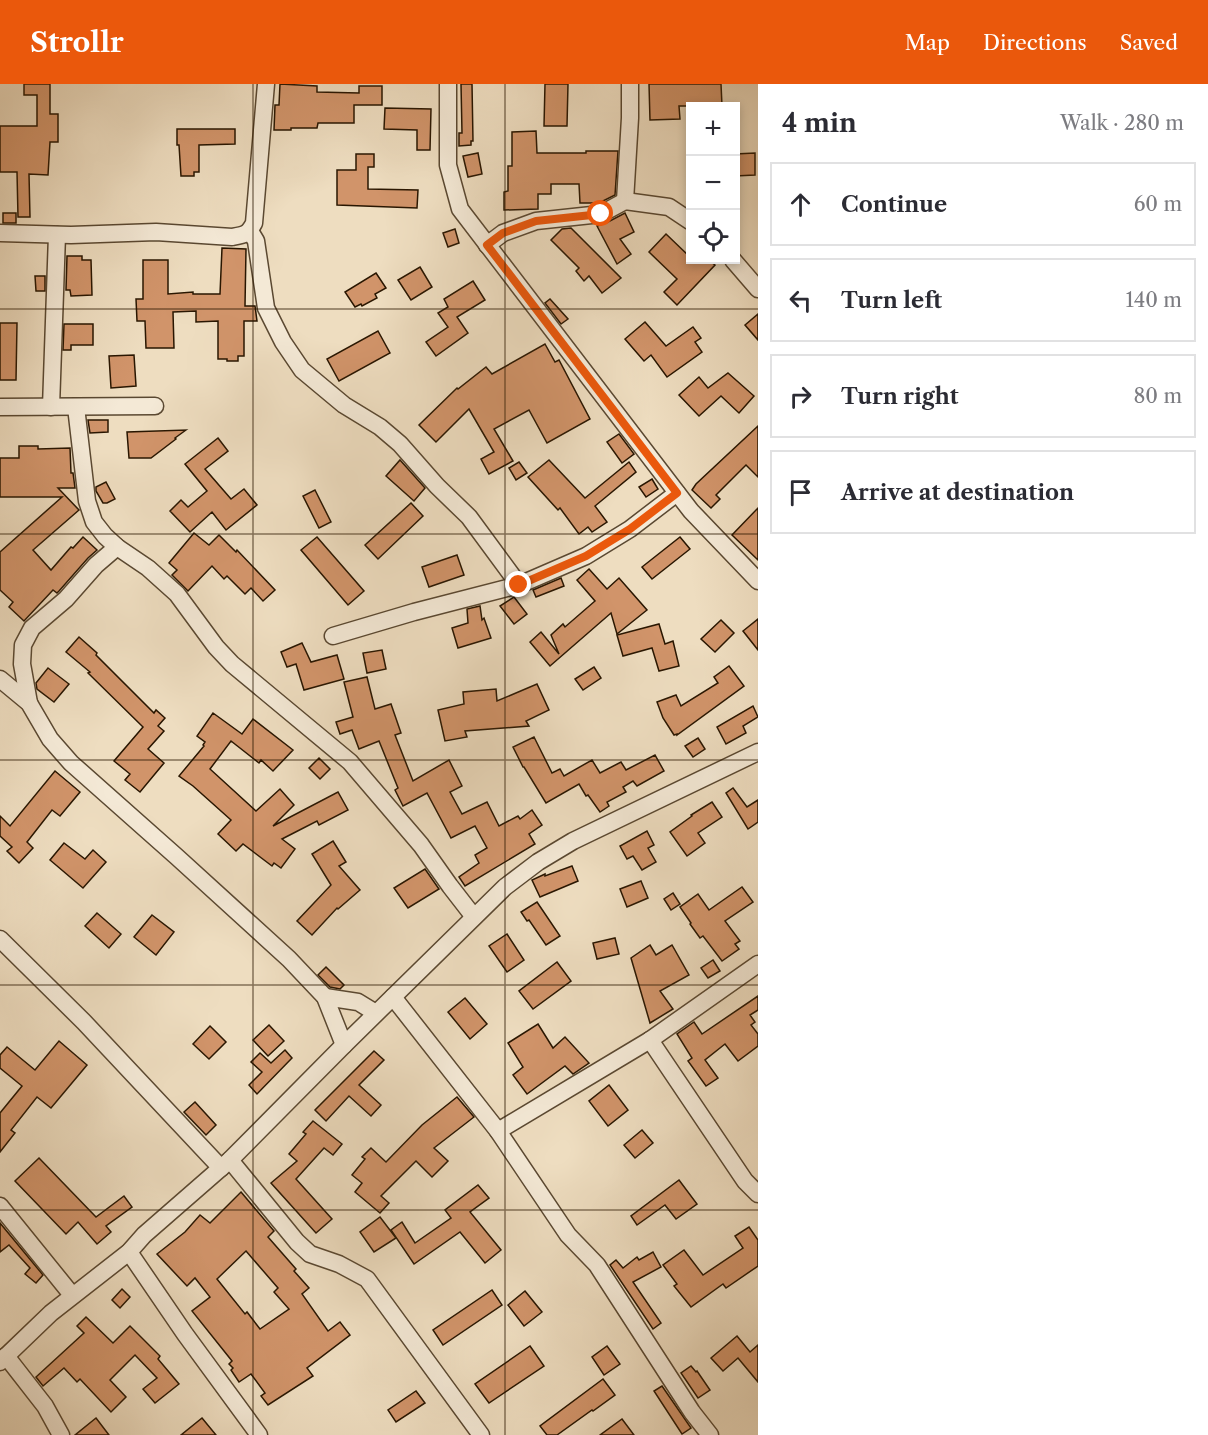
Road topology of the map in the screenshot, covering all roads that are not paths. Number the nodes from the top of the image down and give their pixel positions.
1 (266, 84) edge
2 (448, 84) edge
3 (630, 84) edge
4 (625, 201) junction
5 (686, 218) edge
6 (250, 231) junction
7 (0, 233) edge
8 (57, 235) junction
9 (487, 245) junction
10 (736, 264) edge
11 (758, 289) edge
12 (155, 406) dead end
13 (0, 407) edge
14 (51, 407) junction
15 (76, 407) junction
16 (677, 493) junction
17 (117, 547) junction
18 (758, 581) edge
19 (519, 585) junction
20 (333, 636) dead end
21 (0, 680) edge
22 (29, 703) junction
23 (758, 752) edge
24 (474, 917) junction
25 (0, 939) edge
26 (758, 964) edge
27 (325, 997) junction
28 (393, 997) junction
29 (376, 1013) junction
30 (650, 1040) junction
31 (345, 1045) junction
32 (498, 1131) junction
33 (226, 1164) junction
34 (758, 1194) edge
35 (0, 1206) edge
36 (129, 1252) junction
37 (72, 1295) junction
38 (3, 1359) edge
39 (61, 1435) edge
40 (259, 1435) edge
41 (481, 1435) edge
42 (710, 1435) edge

1 - 6 street
2 - 9 street
3 - 4 street
4 - 5 street
4 - 9 street
6 - 8 street
6 - 19 street
7 - 8 street
8 - 14 street
9 - 16 street
10 - 11 street
12 - 15 street
13 - 14 street
14 - 15 street
15 - 17 street
16 - 18 street
16 - 19 street
17 - 22 street
17 - 24 street
19 - 20 street
21 - 22 street
22 - 27 street
23 - 24 street
24 - 28 street
25 - 33 street
26 - 30 street
27 - 29 street
27 - 31 street
28 - 29 street
28 - 32 street
29 - 31 street
30 - 32 street
30 - 34 street
31 - 33 street
32 - 42 street
33 - 36 street
33 - 41 street
35 - 37 street
36 - 37 street
36 - 40 street
37 - 38 street
38 - 39 street

